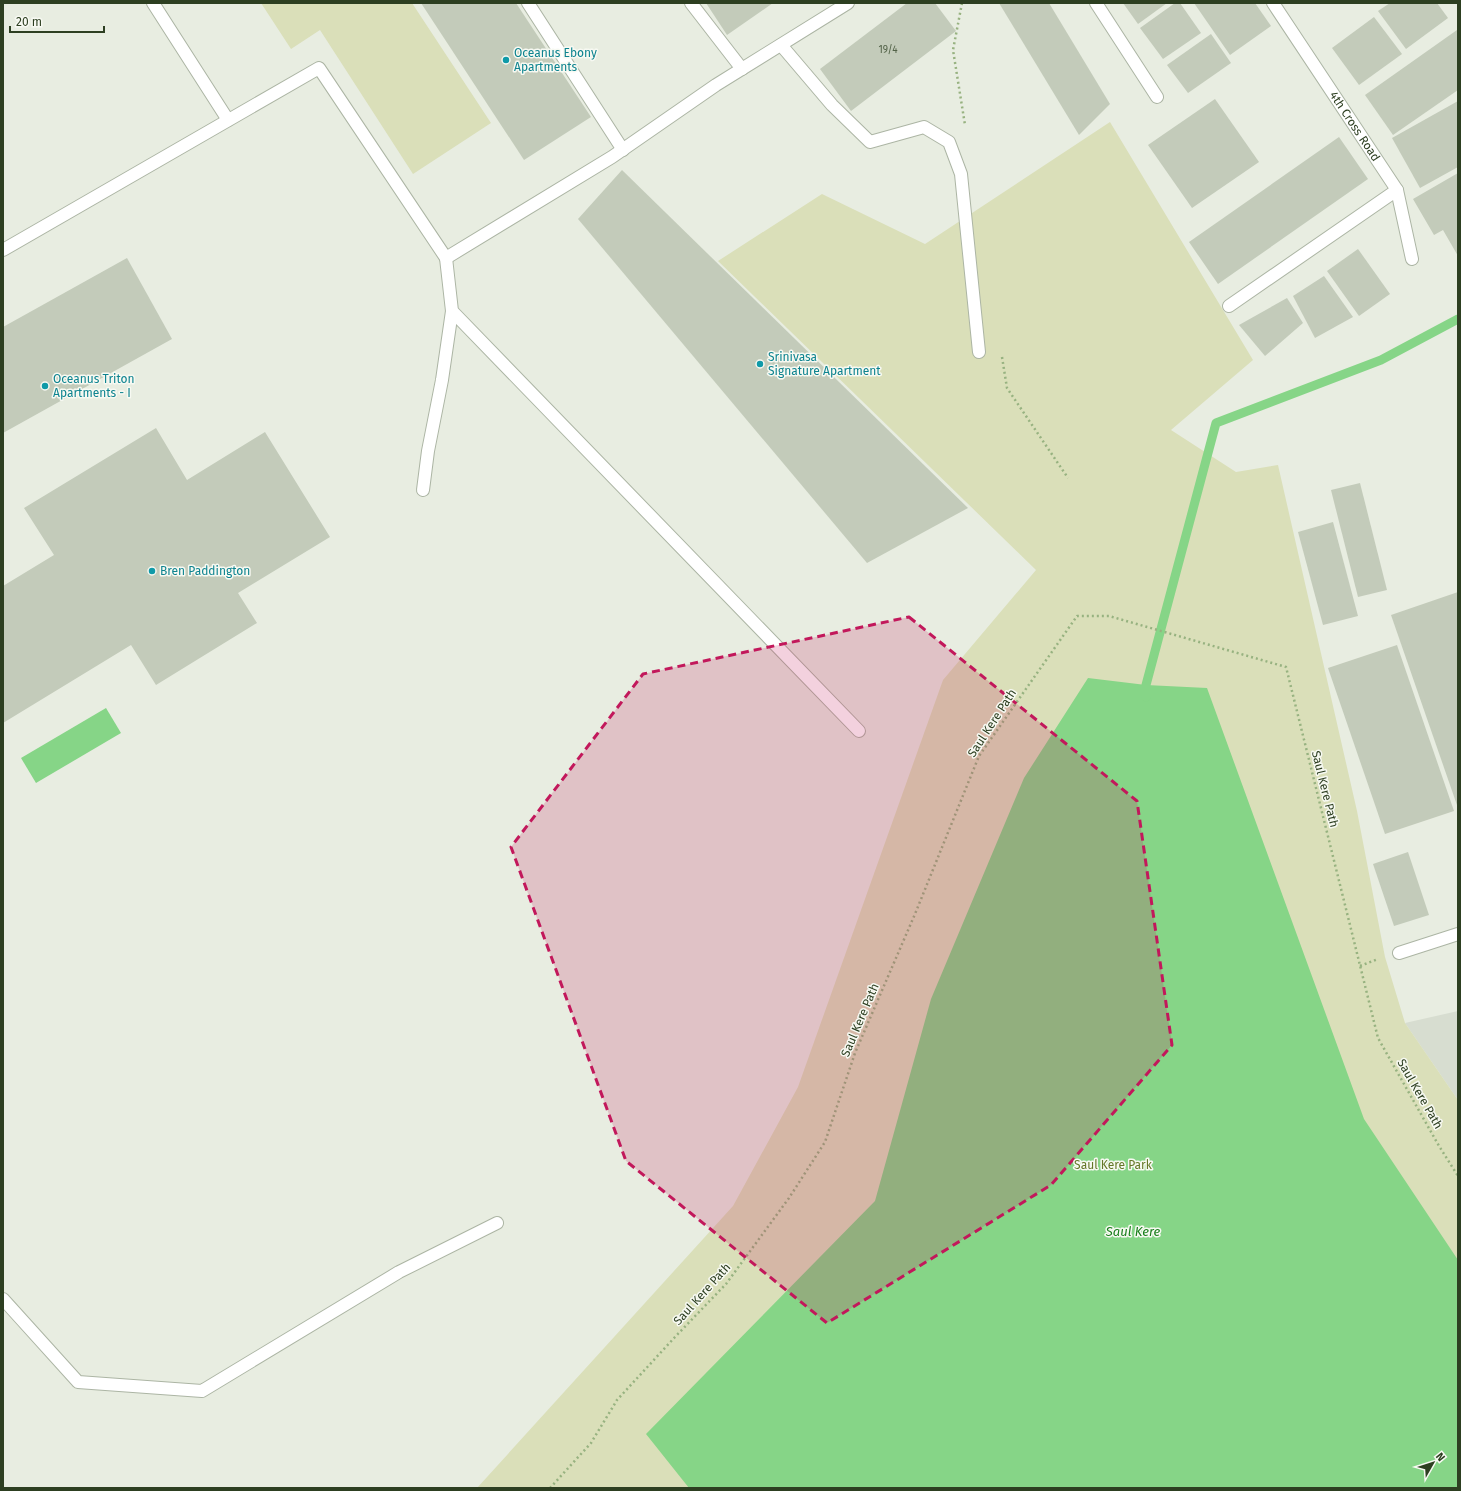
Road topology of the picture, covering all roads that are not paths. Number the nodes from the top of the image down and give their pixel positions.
1 (153, 3) edge
2 (528, 3) edge
3 (691, 3) edge
4 (848, 3) edge
5 (1096, 3) edge
6 (1273, 3) edge
7 (781, 45) junction
8 (742, 69) junction
9 (1157, 97) dead end
10 (228, 120) junction
11 (623, 150) junction
12 (1397, 190) junction
13 (3, 250) edge
14 (446, 258) junction
15 (1412, 259) dead end
16 (1229, 306) dead end
17 (452, 311) junction
18 (979, 352) dead end
19 (423, 490) dead end
20 (859, 731) dead end
21 (1458, 934) edge
22 (1399, 953) dead end
23 (497, 1223) dead end
24 (3, 1299) edge

1 - 10 street
2 - 11 street
3 - 8 street
4 - 7 street
5 - 9 street
6 - 12 street, 4th Cross Road
7 - 8 street
7 - 18 street
8 - 11 street
10 - 13 street
10 - 14 street
11 - 14 street
12 - 15 street, 4th Cross Road
12 - 16 street
14 - 17 street
17 - 19 street
17 - 20 street
21 - 22 street
23 - 24 street

